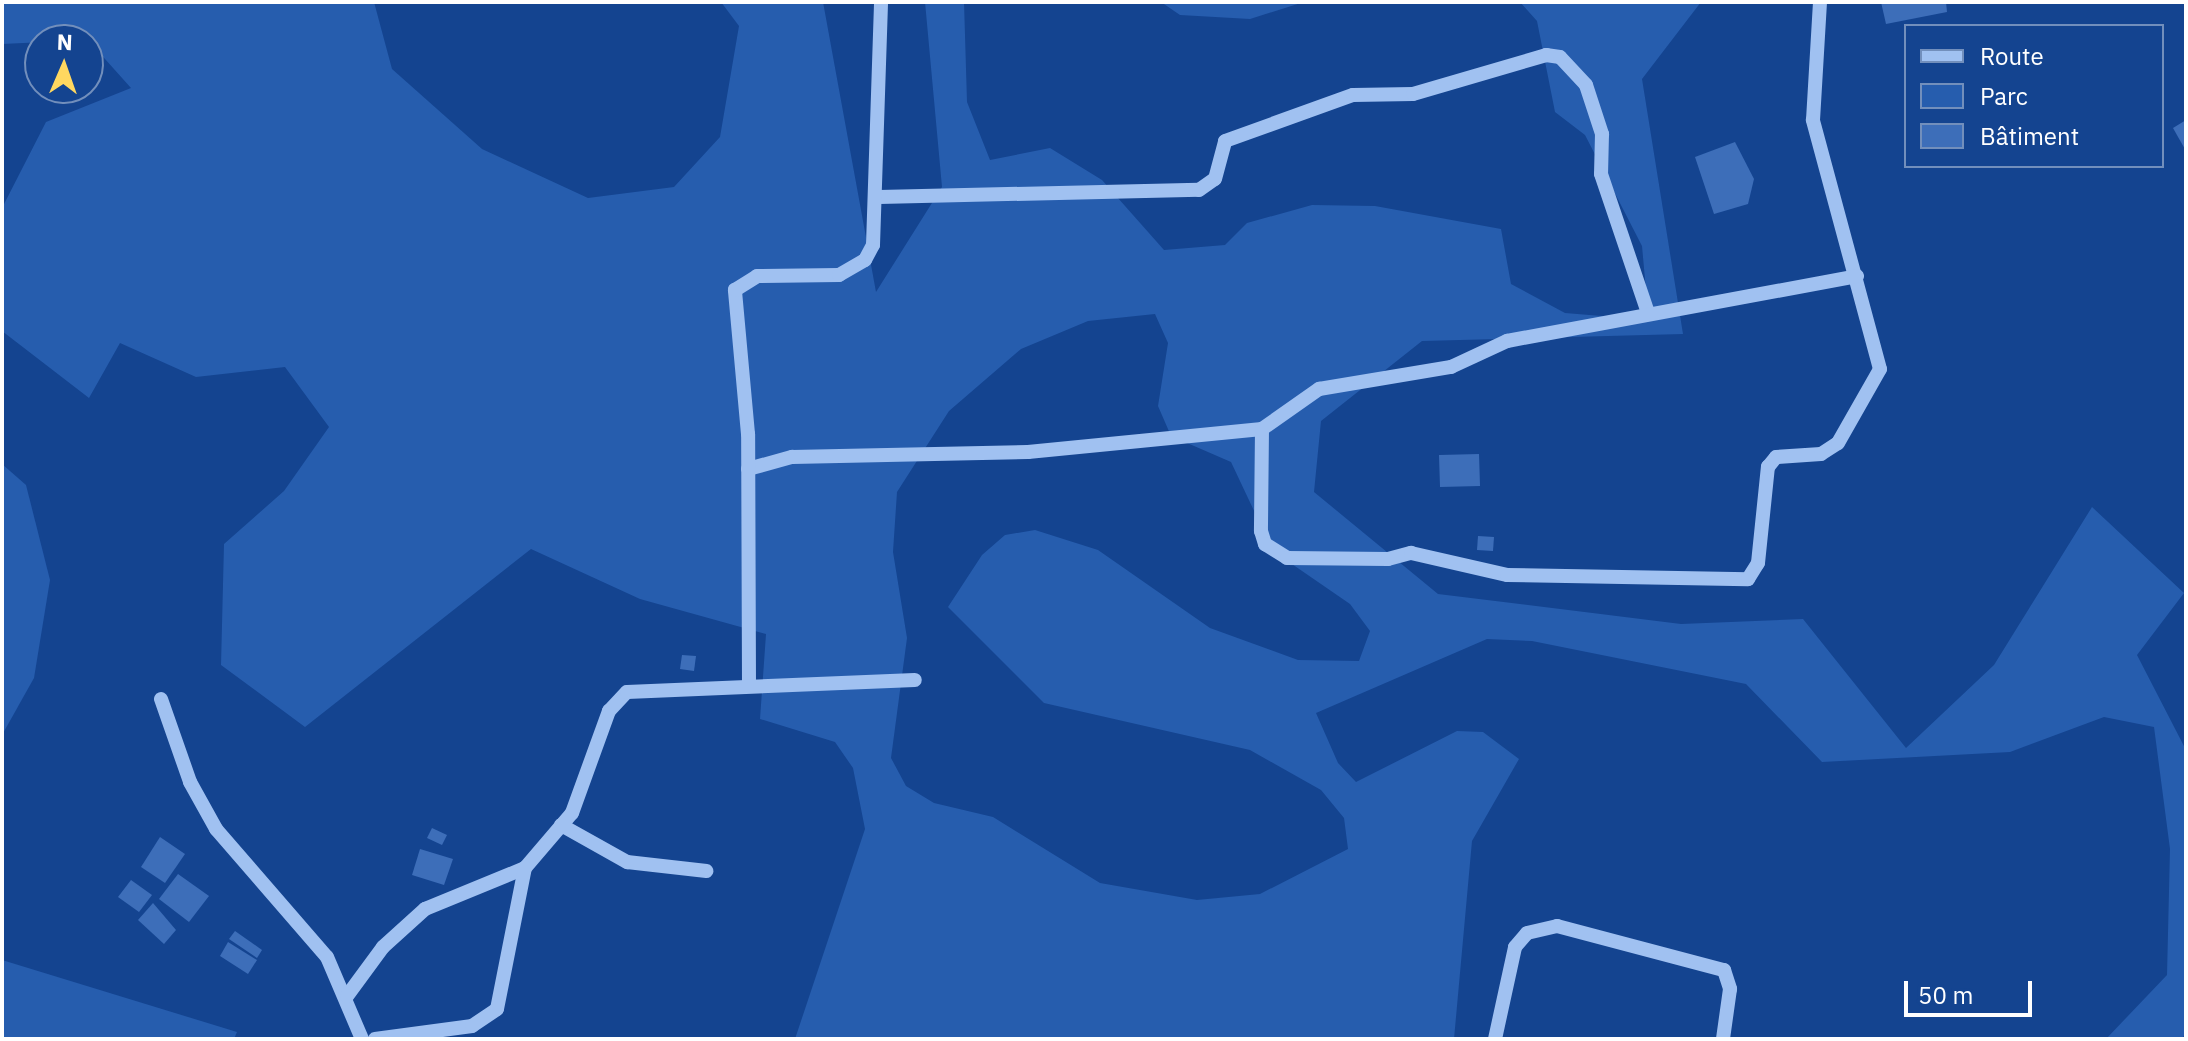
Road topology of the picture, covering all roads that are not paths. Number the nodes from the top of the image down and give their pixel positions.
1 (881, 2) edge
2 (1820, 2) edge
3 (879, 197) junction
4 (1857, 276) junction
5 (1648, 313) junction
6 (1262, 429) junction
7 (748, 469) junction
8 (915, 680) dead end
9 (749, 684) junction
10 (161, 699) dead end
11 (561, 825) junction
12 (525, 868) junction
13 (706, 871) dead end
14 (347, 996) junction
15 (362, 1039) edge
16 (375, 1039) edge
17 (1495, 1039) edge
18 (1723, 1039) edge

1 - 3 street
2 - 4 street
3 - 5 street
3 - 7 street
4 - 5 street
4 - 6 street
5 - 6 street
6 - 7 street
7 - 9 street
8 - 9 street
9 - 11 street
10 - 14 street
11 - 12 street
11 - 13 street
12 - 14 street
12 - 16 street
14 - 15 street
17 - 18 street

